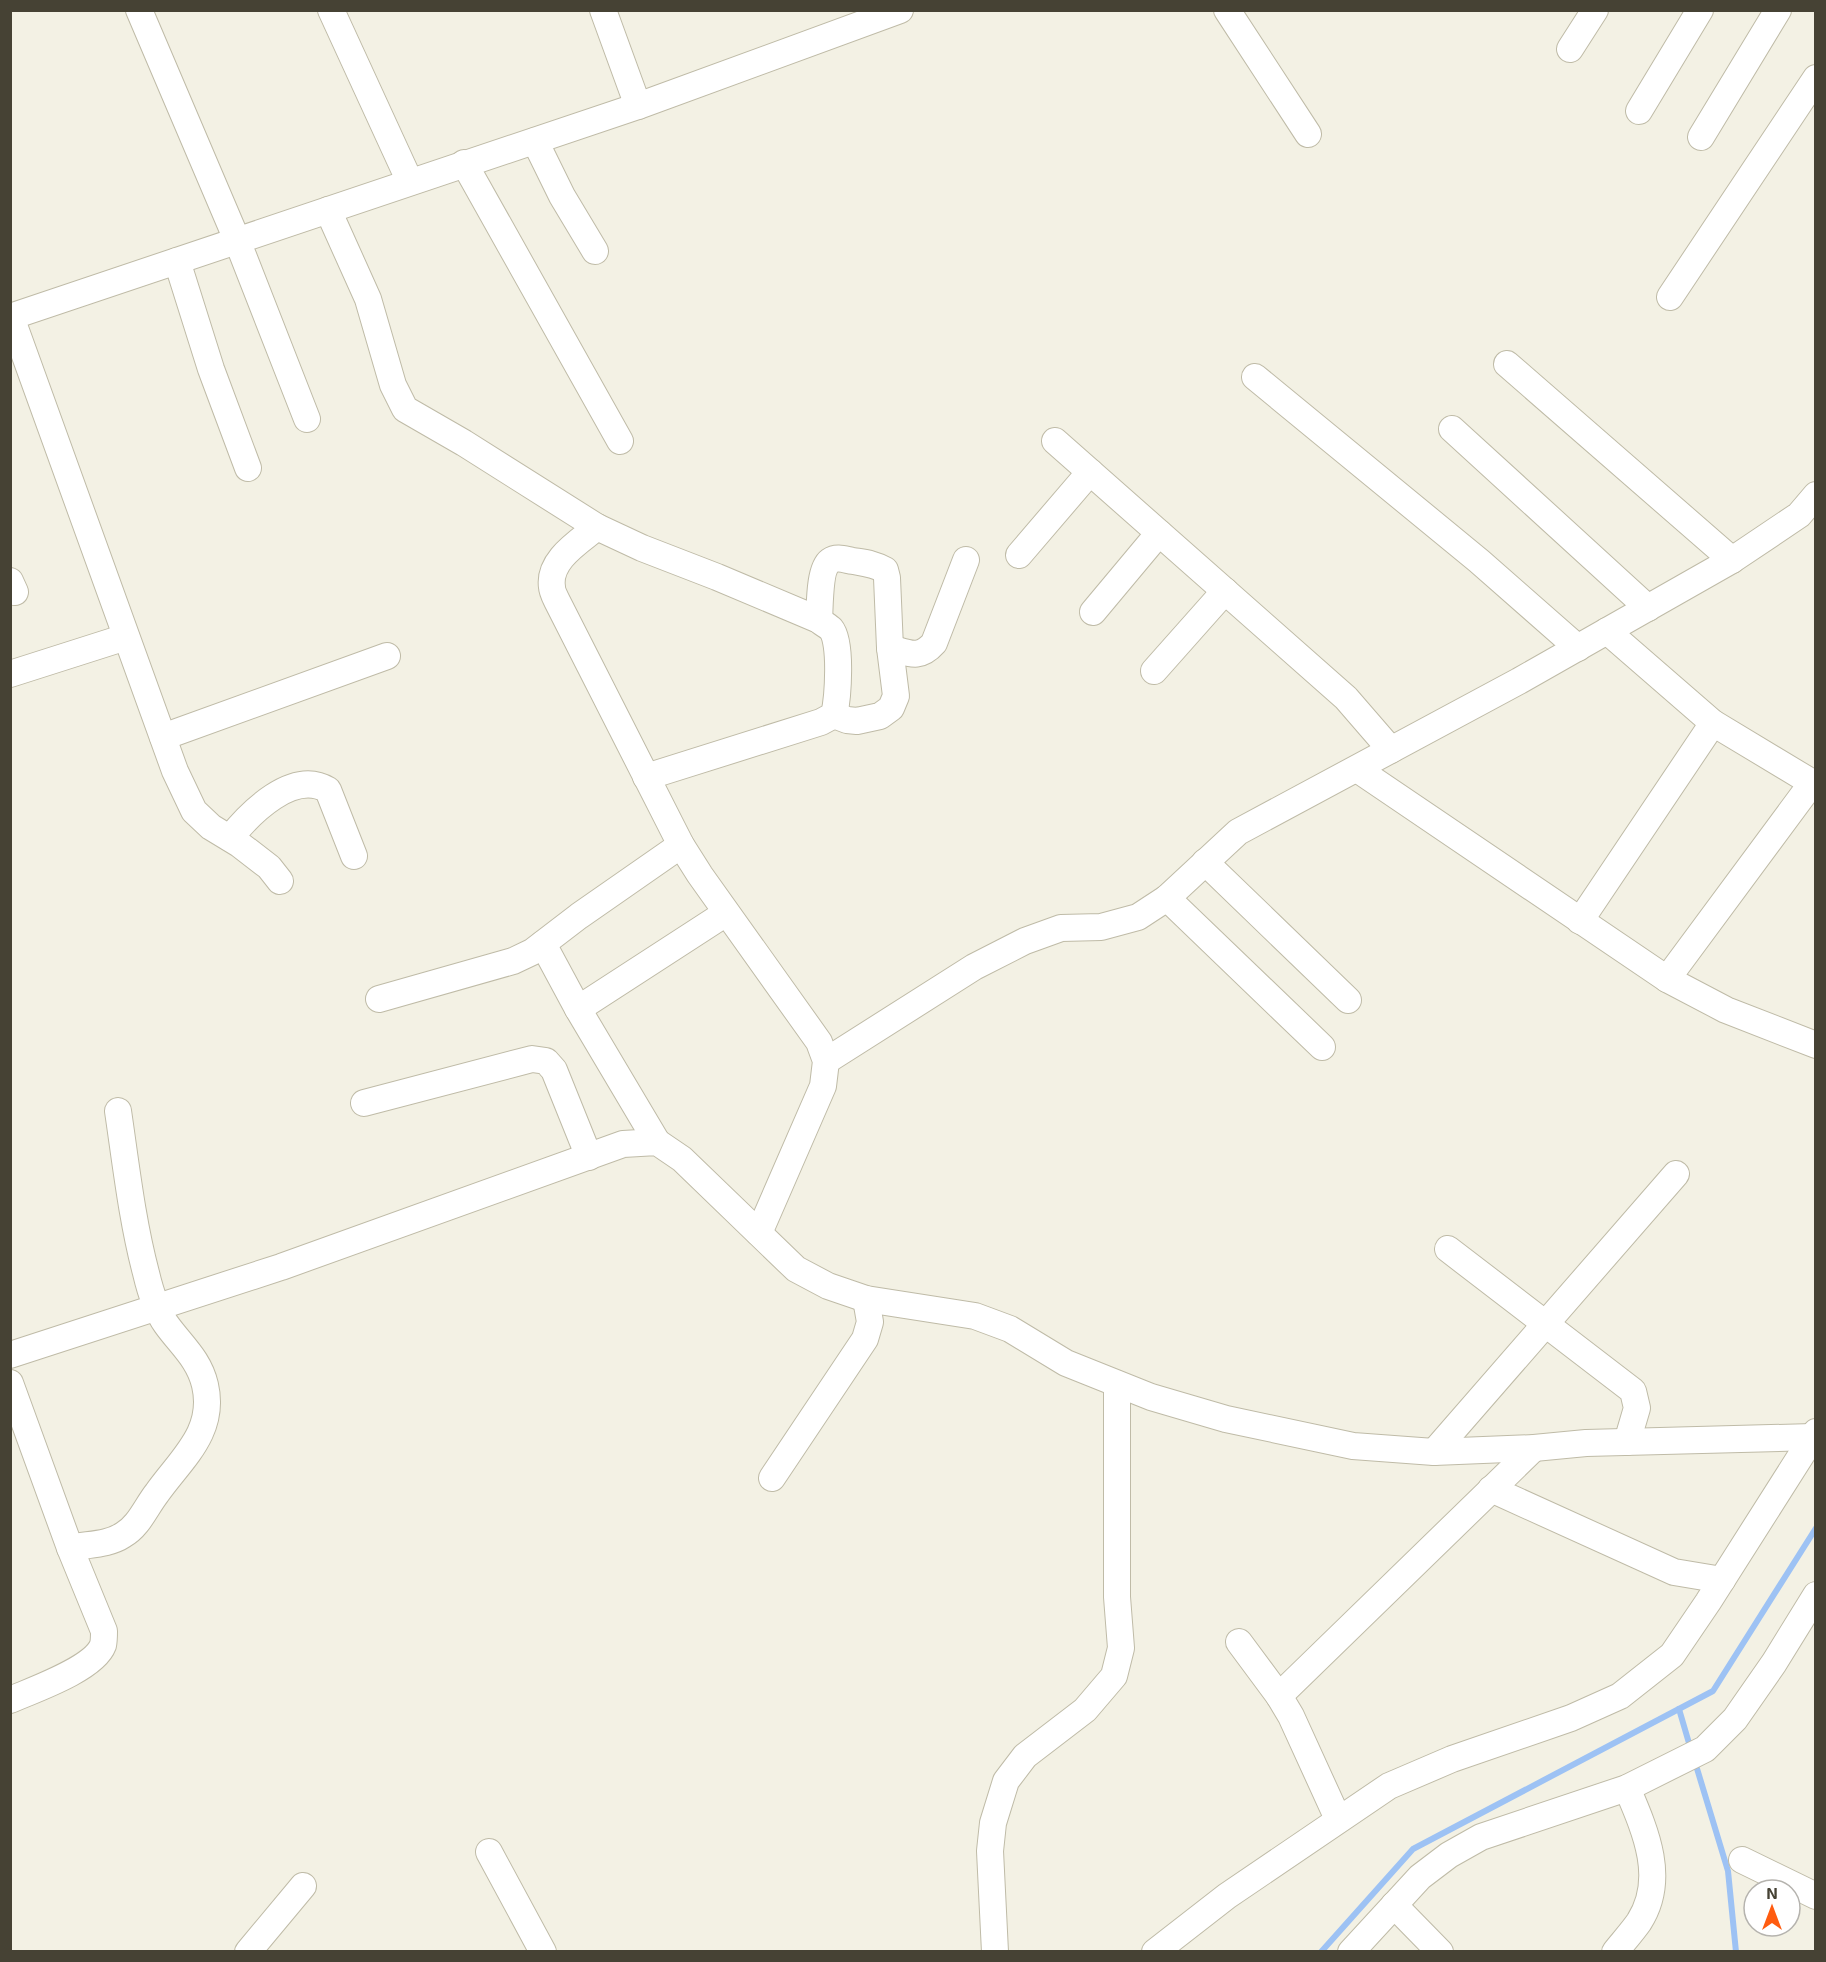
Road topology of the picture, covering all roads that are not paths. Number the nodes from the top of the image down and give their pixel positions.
1 (139, 10) edge
2 (331, 10) edge
3 (603, 10) edge
4 (900, 10) edge
5 (1227, 10) edge
6 (1594, 10) edge
7 (1700, 10) edge
8 (1778, 10) edge
9 (1570, 49) dead end
10 (1815, 78) edge
11 (638, 106) junction
12 (1639, 111) dead end
13 (1308, 134) dead end
14 (1701, 137) dead end
15 (535, 141) junction
16 (464, 164) junction
17 (410, 182) junction
18 (328, 210) junction
19 (237, 240) junction
20 (595, 251) dead end
21 (177, 261) junction
22 (1670, 297) dead end
23 (11, 317) edge
24 (1507, 364) dead end
25 (1255, 377) dead end
26 (307, 419) dead end
27 (1452, 429) dead end
28 (620, 441) dead end
29 (1055, 441) dead end
30 (248, 468) dead end
31 (1090, 472) junction
32 (1815, 495) edge
33 (1807, 519) edge
34 (597, 527) junction
35 (1159, 533) junction
36 (1019, 555) dead end
37 (966, 560) dead end
38 (1732, 560) junction
39 (1225, 591) junction
40 (1648, 608) junction
41 (1092, 612) dead end
42 (819, 620) junction
43 (1607, 631) junction
44 (126, 637) junction
45 (890, 648) junction
46 (1578, 648) junction
47 (387, 656) dead end
48 (1154, 671) dead end
49 (10, 674) edge
50 (834, 715) junction
51 (1713, 723) junction
52 (163, 737) junction
53 (1391, 750) junction
54 (1357, 769) junction
55 (646, 777) junction
56 (1814, 784) edge
57 (230, 838) junction
58 (678, 839) junction
59 (354, 856) dead end
60 (1205, 862) junction
61 (280, 881) dead end
62 (1167, 898) junction
63 (726, 913) junction
64 (1580, 921) junction
65 (543, 944) junction
66 (1666, 979) junction
67 (379, 999) dead end
68 (1348, 1000) dead end
69 (578, 1009) junction
70 (1815, 1045) edge
71 (1322, 1047) dead end
72 (826, 1060) junction
73 (364, 1103) dead end
74 (118, 1111) dead end
75 (657, 1142) junction
76 (589, 1157) junction
77 (1676, 1174) dead end
78 (759, 1233) junction
79 (1448, 1249) dead end
80 (866, 1299) junction
81 (157, 1307) junction
82 (1545, 1324) junction
83 (10, 1354) edge
84 (10, 1383) edge
85 (1117, 1384) junction
86 (1814, 1434) edge
87 (1627, 1442) junction
88 (1534, 1448) junction
89 (1434, 1452) junction
90 (772, 1478) dead end
91 (1491, 1490) junction
92 (70, 1548) junction
93 (1722, 1580) junction
94 (1815, 1595) edge
95 (1239, 1642) dead end
96 (1279, 1696) junction
97 (10, 1700) edge
98 (1627, 1788) junction
99 (1338, 1819) junction
100 (489, 1852) dead end
101 (1742, 1860) dead end
102 (303, 1886) dead end
103 (1815, 1896) edge
104 (1394, 1905) junction
105 (248, 1952) edge
106 (543, 1952) edge
107 (995, 1952) edge
108 (1155, 1952) edge
109 (1351, 1952) edge
110 (1440, 1952) edge
111 (1615, 1952) edge

1 - 19 street
2 - 17 street
3 - 11 street
4 - 11 street
5 - 13 street
6 - 9 street
7 - 12 street
8 - 14 street
10 - 22 street
11 - 15 street
15 - 16 street
15 - 20 street
16 - 17 street
16 - 28 street
17 - 18 street
18 - 19 street
18 - 34 street
19 - 21 street
19 - 26 street
21 - 23 street
21 - 30 street
23 - 44 street
24 - 38 street
25 - 46 street
27 - 40 street
29 - 31 street
31 - 35 street
31 - 36 street
32 - 33 street
33 - 38 street
34 - 42 street
34 - 55 street
35 - 39 street
35 - 41 street
37 - 45 street
38 - 40 street
39 - 48 street
39 - 53 street
40 - 43 street
42 - 45 street
42 - 50 street
43 - 46 street
43 - 51 street
44 - 49 street
44 - 52 street
45 - 50 street
46 - 53 street
47 - 52 street
50 - 55 street
51 - 56 street
51 - 64 street
52 - 57 street
53 - 54 street
54 - 60 street
54 - 64 street
55 - 58 street
56 - 66 street
57 - 59 street
57 - 61 street
58 - 63 street
58 - 65 street
60 - 62 street
60 - 68 street
62 - 71 street
62 - 72 street
63 - 69 street
63 - 72 street
64 - 66 street
65 - 67 street
65 - 69 street
66 - 70 street
69 - 75 street
72 - 78 street
73 - 76 street
74 - 81 street
75 - 76 street
75 - 78 street
76 - 81 street
77 - 82 street
78 - 80 street
79 - 82 street
80 - 85 street
80 - 90 street
81 - 83 street
81 - 92 street
82 - 87 street
82 - 89 street
84 - 92 street
85 - 89 street
85 - 107 street
86 - 87 street
86 - 93 street
87 - 88 street
88 - 89 street
88 - 91 street
91 - 93 street
91 - 96 street
92 - 97 street
93 - 99 street
94 - 98 street
95 - 96 street
96 - 99 street
98 - 104 street
98 - 111 street
99 - 108 street
100 - 106 street
101 - 103 street
102 - 105 street
104 - 109 street
104 - 110 street

